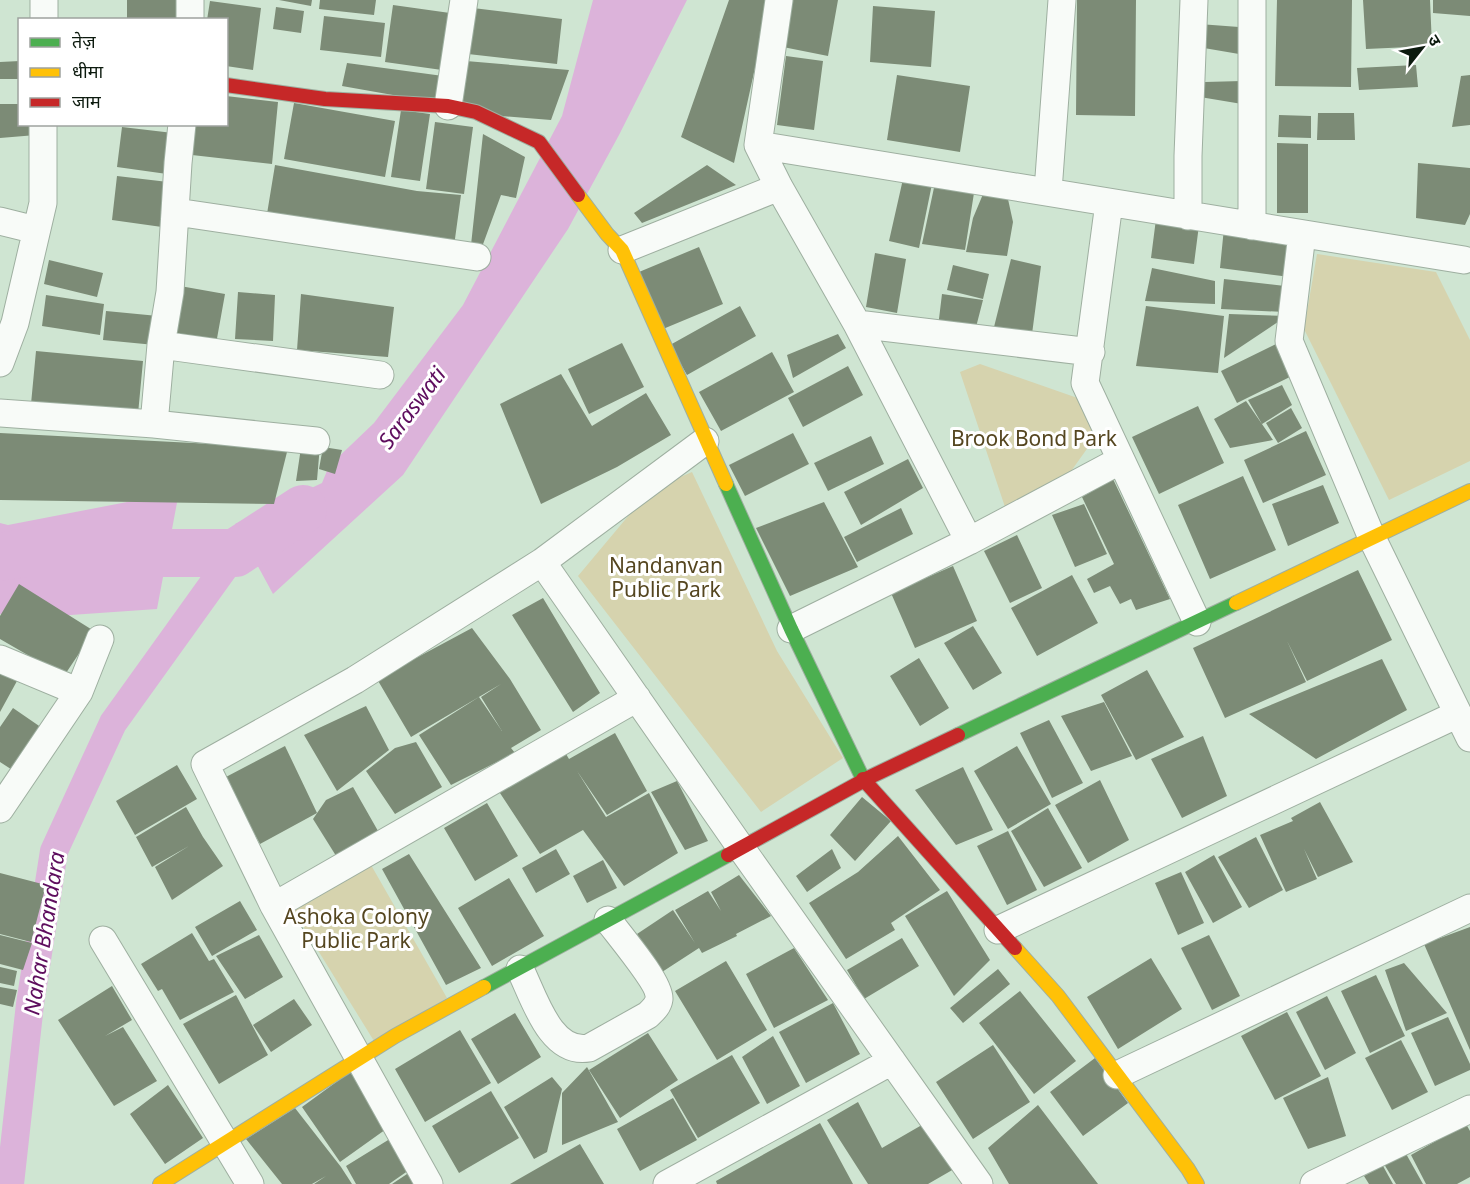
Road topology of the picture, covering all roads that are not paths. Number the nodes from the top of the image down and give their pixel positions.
1 (44, 0) edge
2 (190, 0) edge
3 (464, 0) edge
4 (779, 0) edge
5 (1062, 0) edge
6 (1194, 0) edge
7 (1252, 0) edge
8 (44, 18) edge
9 (190, 18) edge
10 (228, 85) edge
11 (448, 106) junction
12 (43, 126) edge
13 (183, 126) edge
14 (758, 145) junction
15 (780, 187) junction
16 (1048, 191) junction
17 (1109, 203) junction
18 (176, 212) junction
19 (1188, 216) junction
20 (0, 221) edge
21 (1252, 226) junction
22 (36, 230) junction
23 (1302, 234) junction
24 (614, 242) junction
25 (477, 257) dead end
26 (1468, 262) edge
27 (857, 324) junction
28 (5, 337) edge
29 (160, 345) junction
30 (1091, 352) junction
31 (0, 363) edge
32 (380, 375) dead end
33 (0, 413) edge
34 (154, 424) junction
35 (316, 441) dead end
36 (705, 441) junction
37 (1121, 460) junction
38 (1470, 491) edge
39 (1372, 538) junction
40 (969, 541) junction
41 (542, 562) junction
42 (1197, 622) junction
43 (791, 629) junction
44 (100, 639) dead end
45 (0, 659) edge
46 (79, 692) junction
47 (638, 698) junction
48 (1458, 714) junction
49 (1470, 738) edge
50 (864, 781) junction
51 (0, 809) edge
52 (741, 848) junction
53 (274, 906) junction
54 (1470, 908) edge
55 (608, 920) junction
56 (998, 930) junction
57 (103, 940) dead end
58 (520, 969) junction
59 (358, 1059) junction
60 (892, 1061) junction
61 (1117, 1075) junction
62 (1470, 1109) edge
63 (226, 1143) junction
64 (698, 1177) edge
65 (974, 1182) edge
66 (160, 1184) edge
67 (250, 1184) edge
68 (429, 1184) edge
69 (667, 1184) edge
70 (1197, 1184) edge
71 (1314, 1184) edge

1 - 8 street
2 - 9 street
3 - 11 street
4 - 14 street
5 - 16 street
6 - 19 street
7 - 21 street
10 - 11 street
11 - 24 street
12 - 22 street
13 - 18 street
14 - 15 street
14 - 16 street
15 - 24 street
15 - 27 street
16 - 17 street
17 - 19 street
17 - 30 street
18 - 25 street
18 - 29 street
19 - 21 street
20 - 22 street
21 - 23 street
22 - 28 street
23 - 26 street
23 - 39 street
24 - 36 street
27 - 30 street
27 - 40 street
28 - 31 street
29 - 32 street
29 - 34 street
30 - 37 street
33 - 34 street
34 - 35 street
36 - 41 street
36 - 43 street
37 - 40 street
37 - 42 street
38 - 39 street
39 - 42 street
39 - 48 street
40 - 43 street
41 - 47 street
41 - 53 street
42 - 50 street
43 - 50 street
44 - 46 street
45 - 46 street
46 - 51 street
47 - 52 street
47 - 53 street
48 - 49 street
48 - 56 street
50 - 52 street
50 - 56 street
52 - 55 street
52 - 60 street
53 - 59 street
54 - 61 street
55 - 58 street
55 - 58 street
56 - 61 street
57 - 63 street
58 - 59 street
59 - 63 street
59 - 68 street
60 - 64 street
60 - 65 street
61 - 70 street
62 - 71 street
63 - 66 street
63 - 67 street
64 - 69 street

